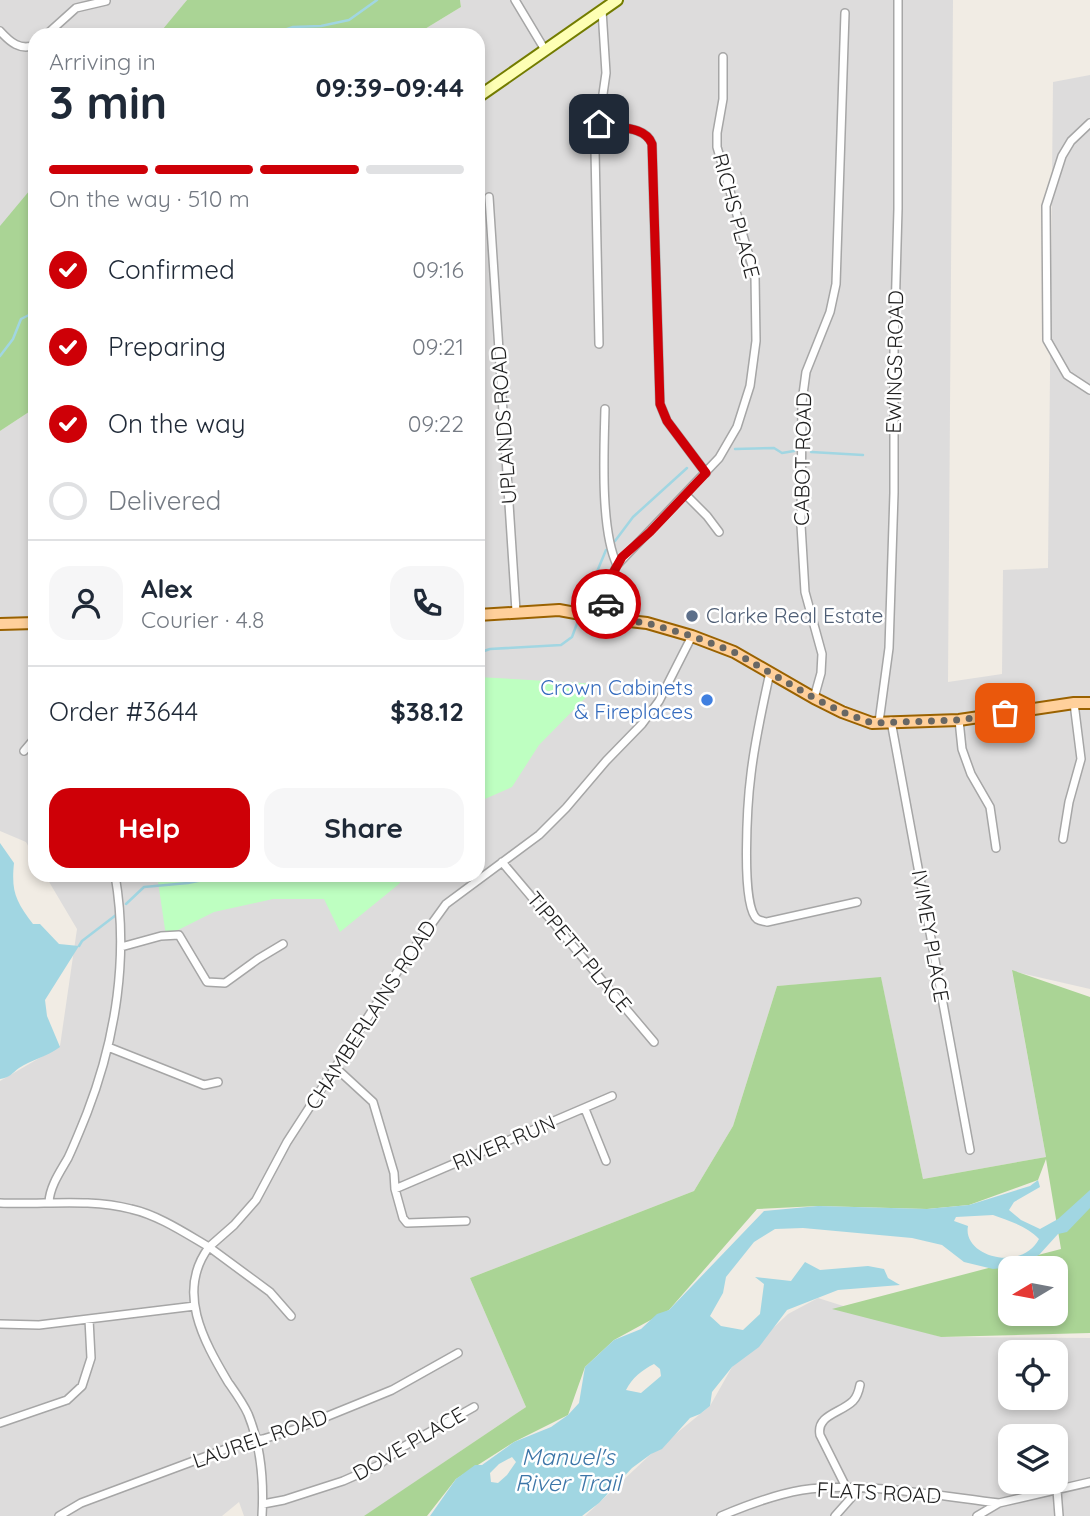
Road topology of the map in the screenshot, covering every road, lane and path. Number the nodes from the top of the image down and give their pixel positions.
1 (515, 0) edge
2 (617, 0) edge
3 (898, 0) edge
4 (106, 1) edge
5 (602, 10) junction
6 (845, 13) dead end
7 (54, 28) edge
8 (0, 32) edge
9 (28, 46) edge
10 (545, 50) junction
11 (723, 57) dead end
12 (485, 92) edge
13 (1090, 123) edge
14 (599, 124) junction
15 (489, 197) dead end
16 (599, 344) dead end
17 (1090, 390) edge
18 (605, 409) dead end
19 (706, 473) junction
20 (686, 495) junction
21 (719, 533) dead end
22 (617, 565) junction
23 (516, 611) junction
24 (485, 614) edge
25 (603, 618) junction
26 (28, 623) edge
27 (0, 624) edge
28 (692, 636) junction
29 (770, 671) junction
30 (814, 698) junction
31 (1074, 703) junction
32 (1090, 703) edge
33 (959, 720) junction
34 (891, 721) junction
35 (879, 722) junction
36 (28, 746) edge
37 (24, 751) dead end
38 (1063, 839) dead end
39 (996, 848) dead end
40 (502, 862) junction
41 (485, 875) edge
42 (116, 882) edge
43 (475, 882) edge
44 (857, 902) dead end
45 (284, 944) dead end
46 (121, 947) junction
47 (654, 1042) dead end
48 (108, 1047) junction
49 (336, 1068) junction
50 (218, 1082) dead end
51 (612, 1097) dead end
52 (585, 1109) junction
53 (970, 1150) dead end
54 (606, 1161) dead end
55 (395, 1189) junction
56 (49, 1202) junction
57 (0, 1203) edge
58 (466, 1221) dead end
59 (209, 1247) junction
60 (195, 1306) junction
61 (291, 1316) dead end
62 (89, 1319) junction
63 (0, 1324) edge
64 (458, 1353) dead end
65 (860, 1385) dead end
66 (474, 1407) dead end
67 (0, 1423) edge
68 (256, 1439) junction
69 (1090, 1482) edge
70 (846, 1487) junction
71 (1068, 1487) edge
72 (859, 1489) junction
73 (1039, 1494) edge
74 (1057, 1494) edge
75 (999, 1503) junction
76 (263, 1504) junction
77 (59, 1516) edge
78 (262, 1516) edge
79 (721, 1516) edge
80 (835, 1516) edge
81 (977, 1516) edge
82 (1059, 1516) edge

1 - 10 street
2 - 5 street
3 - 35 street, EWINGS ROAD
4 - 7 street
5 - 10 street
5 - 14 street
6 - 30 street, CABOT ROAD
8 - 9 street
10 - 12 street
11 - 19 street, RICHS PLACE
13 - 17 street
14 - 16 street
14 - 19 street
15 - 23 street, UPLANDS ROAD
18 - 22 street
19 - 20 street, RICHS PLACE
20 - 21 street
20 - 22 street, RICHS PLACE
22 - 25 street, RICHS PLACE
23 - 24 main road
23 - 25 main road
25 - 28 main road
26 - 27 main road
28 - 29 main road
28 - 40 street, CHAMBERLAINS ROAD
29 - 30 main road
29 - 44 street
30 - 35 main road
31 - 32 main road
31 - 33 main road
31 - 38 street
33 - 34 main road
33 - 39 street
34 - 35 main road
34 - 53 street, IVIMEY PLACE
36 - 37 street
40 - 41 street, CHAMBERLAINS ROAD
40 - 47 street, TIPPETT PLACE
42 - 46 street
43 - 49 street, CHAMBERLAINS ROAD
45 - 46 street
46 - 48 street
48 - 50 street
48 - 56 street
49 - 55 street
49 - 59 street, CHAMBERLAINS ROAD
51 - 52 street, RIVER RUN
52 - 54 street
52 - 55 street, RIVER RUN
55 - 58 street
56 - 57 street
56 - 59 street
59 - 60 street
59 - 61 street
60 - 62 street
60 - 68 street
62 - 63 street
62 - 67 street
64 - 68 street, LAUREL ROAD
65 - 70 street
66 - 76 street, DOVE PLACE
68 - 76 street
68 - 77 street, LAUREL ROAD
69 - 71 street
70 - 72 street, FLATS ROAD
70 - 79 street, FLATS ROAD
72 - 75 street, FLATS ROAD
72 - 80 street
73 - 75 street
74 - 82 street
75 - 81 street
76 - 78 street

